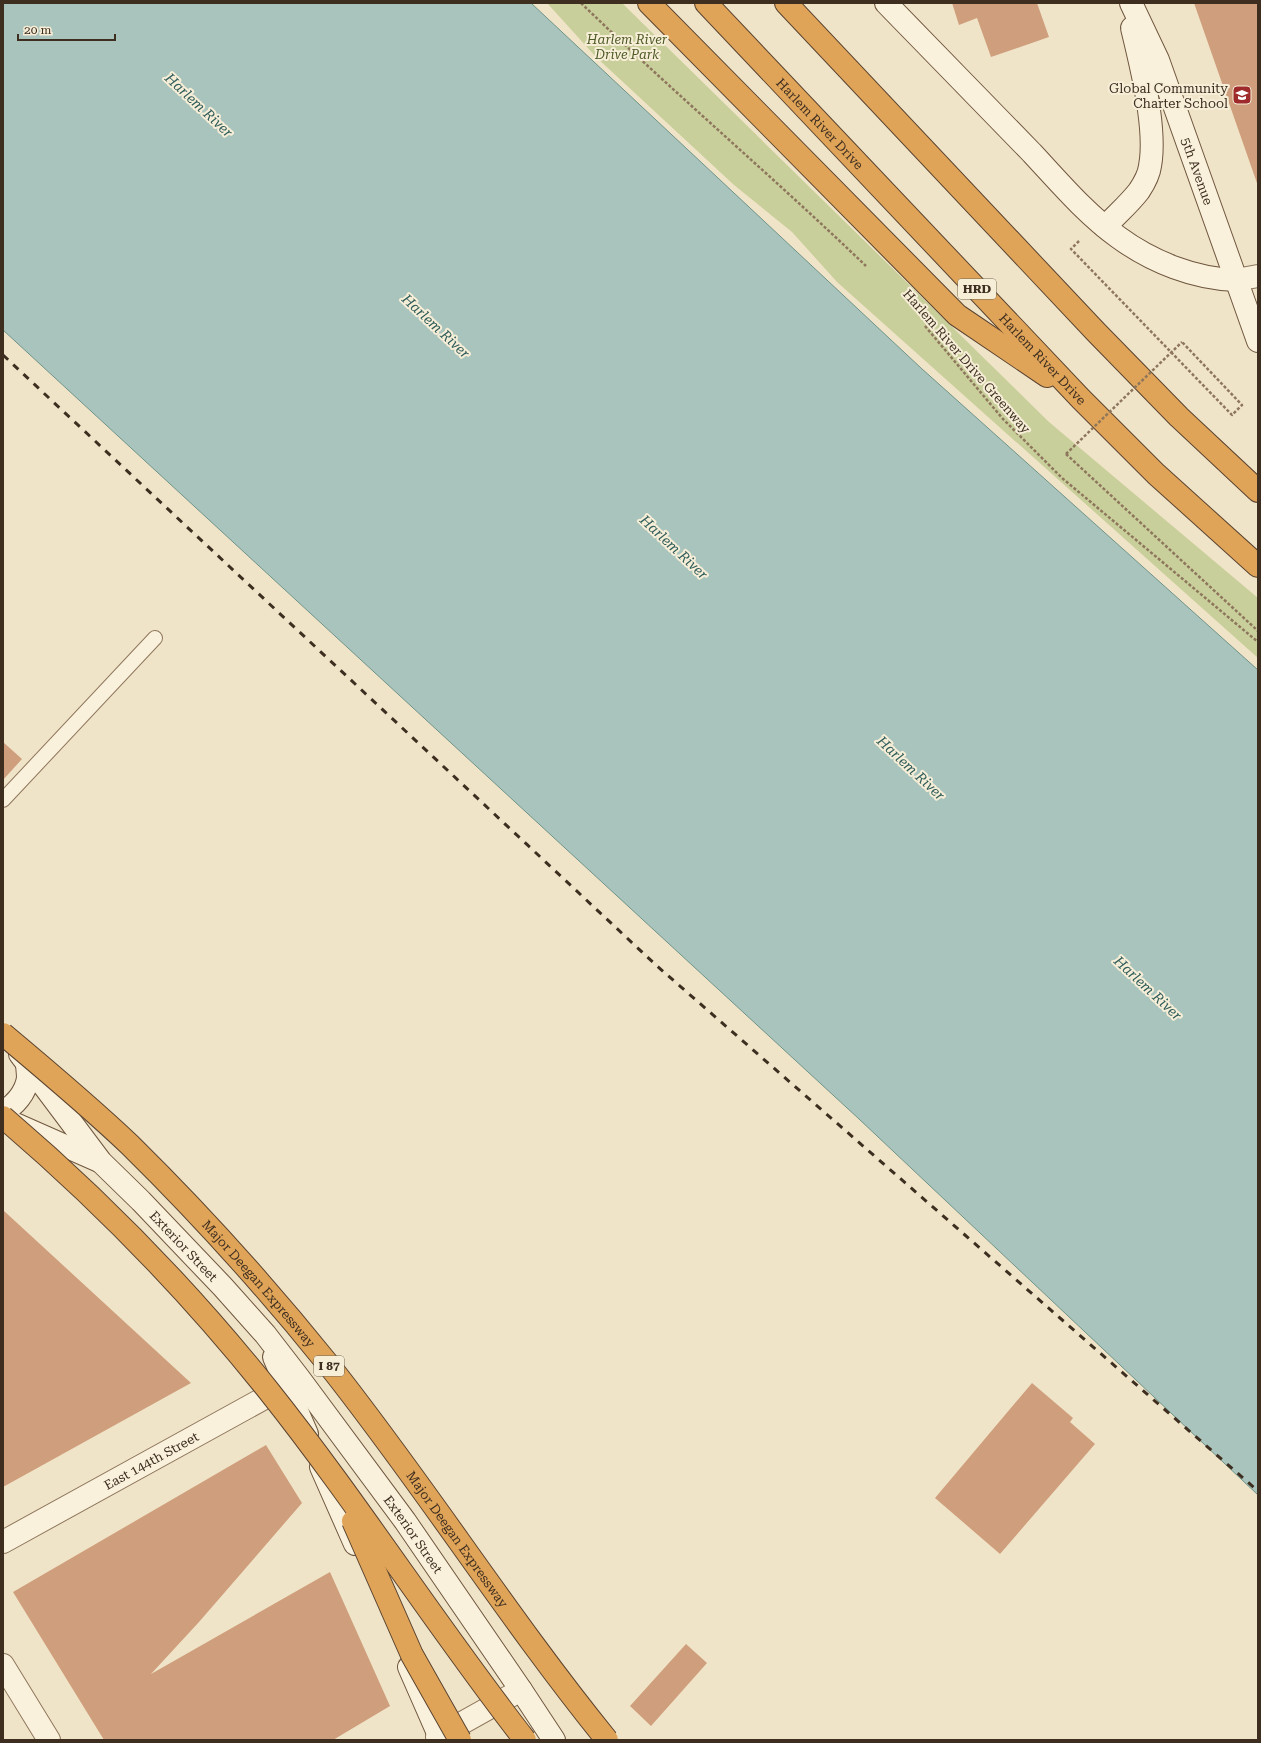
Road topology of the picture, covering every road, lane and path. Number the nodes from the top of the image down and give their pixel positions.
1 (581, 3) edge
2 (649, 3) edge
3 (706, 3) edge
4 (786, 3) edge
5 (886, 3) edge
6 (1126, 3) edge
7 (1131, 3) edge
8 (1105, 227) junction
9 (1079, 241) dead end
10 (867, 266) dead end
11 (1258, 276) edge
12 (1236, 280) junction
13 (922, 322) dead end
14 (1258, 341) edge
15 (1081, 399) junction
16 (1258, 491) edge
17 (1258, 566) edge
18 (1258, 631) edge
19 (155, 638) dead end
20 (1258, 642) edge
21 (3, 800) edge
22 (3, 1030) edge
23 (3, 1034) edge
24 (26, 1062) junction
25 (3, 1111) edge
26 (3, 1117) edge
27 (101, 1162) junction
28 (292, 1382) junction
29 (335, 1480) junction
30 (3, 1542) edge
31 (3, 1665) edge
32 (521, 1690) junction
33 (443, 1739) edge
34 (49, 1740) edge
35 (525, 1740) edge
36 (554, 1740) edge
37 (607, 1740) edge

1 - 10 path
2 - 15 highway
3 - 15 highway, Harlem River Drive / HRD
4 - 16 highway
5 - 8 main road
6 - 8 main road
7 - 12 main road, 5th Avenue
8 - 12 main road
9 - 18 path, bridge
11 - 12 main road
12 - 14 main road, 5th Avenue
13 - 20 path, Harlem River Drive Greenway
15 - 17 highway, Harlem River Drive / HRD
19 - 21 lane
22 - 24 main road, Exterior Street
23 - 37 highway, Major Deegan Expressway / I 87, bridge
24 - 25 main road
24 - 27 main road, Exterior Street
26 - 27 main road, Exterior Street
26 - 29 highway, bridge
27 - 28 main road, Exterior Street
28 - 30 main road, East 144th Street
28 - 32 main road, Exterior Street
28 - 33 main road, Exterior Street
29 - 33 highway, bridge
29 - 35 highway, bridge
31 - 34 main road
32 - 33 main road
32 - 36 main road, Exterior Street

